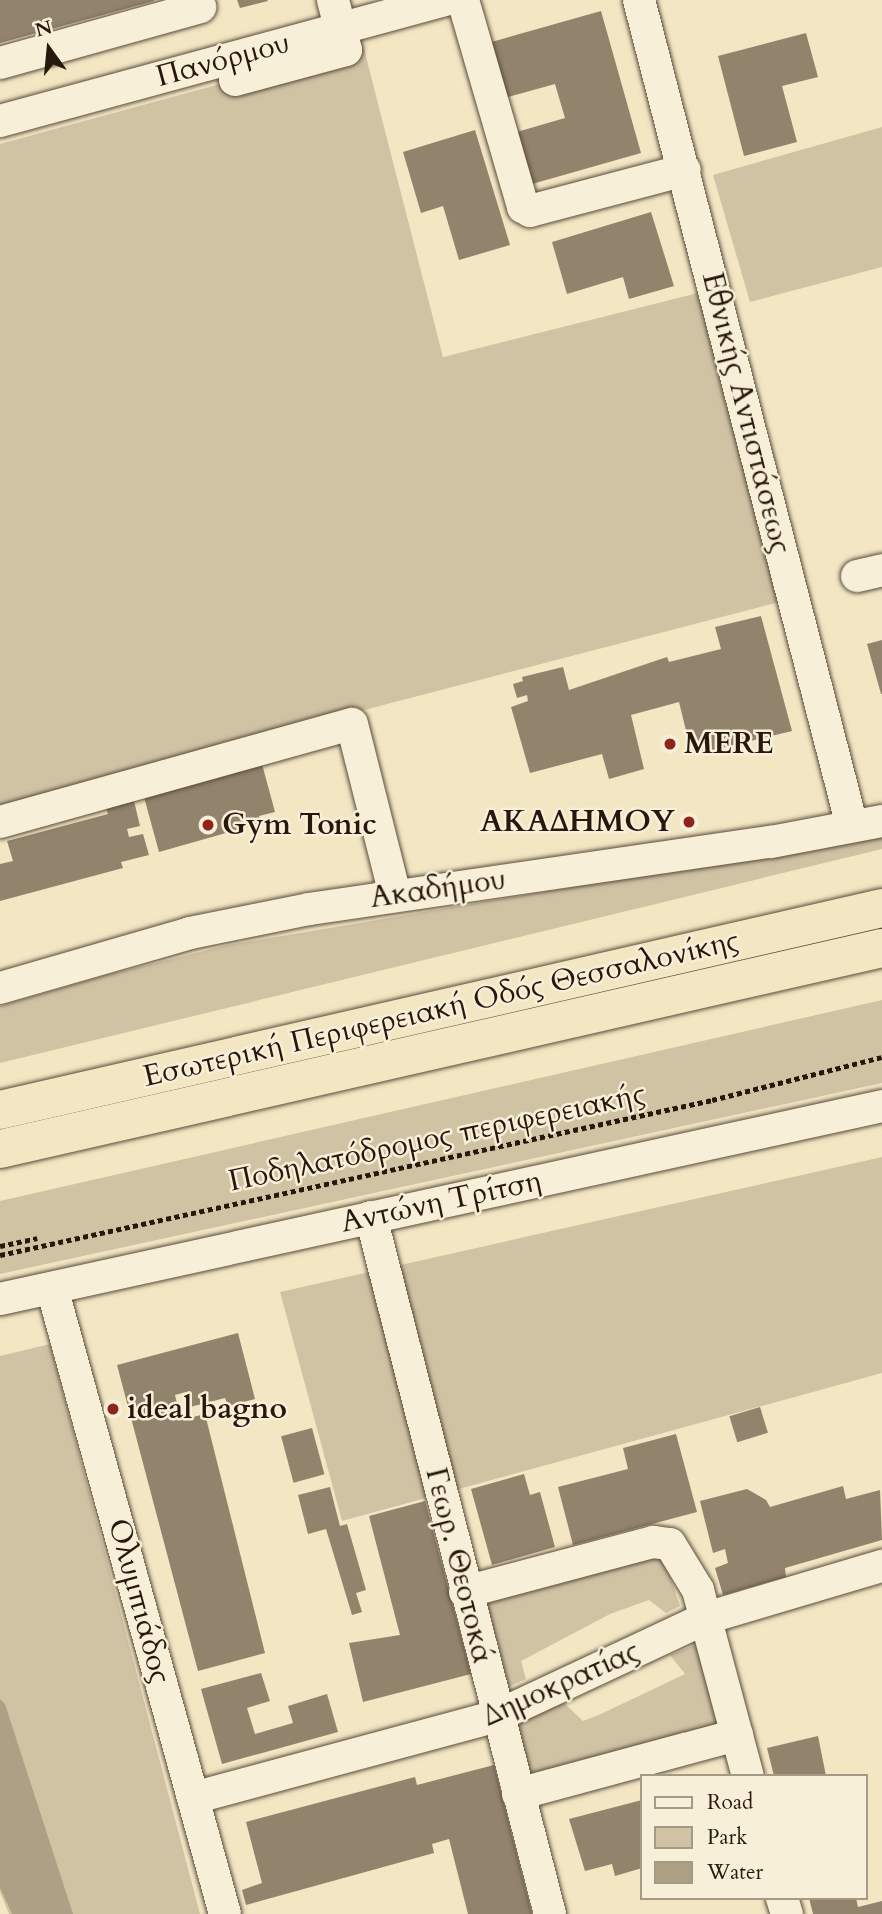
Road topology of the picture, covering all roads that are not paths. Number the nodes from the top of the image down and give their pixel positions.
1 (446, 0) edge
2 (463, 0) edge
3 (642, 1) edge
4 (200, 7) dead end
5 (336, 14) edge
6 (0, 63) edge
7 (0, 121) edge
8 (685, 170) junction
9 (882, 821) edge
10 (0, 822) edge
11 (852, 826) junction
12 (395, 895) junction
13 (882, 908) edge
14 (882, 948) edge
15 (0, 988) edge
16 (882, 1106) edge
17 (0, 1110) edge
18 (0, 1149) edge
19 (371, 1217) junction
20 (52, 1288) junction
21 (0, 1299) edge
22 (882, 1566) edge
23 (465, 1592) junction
24 (706, 1618) junction
25 (497, 1716) junction
26 (737, 1735) junction
27 (747, 1774) edge
28 (518, 1794) junction
29 (193, 1798) junction
30 (225, 1914) edge
31 (551, 1914) edge

1 - 5 street, Πανόρμου
2 - 8 street
3 - 8 street, Εθνικής Αντιστάσεως
4 - 6 street
5 - 7 street, Πανόρμου
8 - 11 street, Εθνικής Αντιστάσεως
9 - 11 street, Ακαδήμου
10 - 12 street
11 - 12 street, Ακαδήμου
12 - 15 street, Ακαδήμου
13 - 17 highway, Εσωτερική Περιφερειακή Οδός Θεσσαλονίκης
14 - 18 highway, Εσωτερική Περιφερειακή Οδός Θεσσαλονίκης
16 - 19 street, Αντώνη Τρίτση
19 - 20 street, Αντώνη Τρίτση
19 - 23 street, Γεωρ. Θεοτοκά
20 - 21 street, Αντώνη Τρίτση
20 - 29 street, Ολυμπιάδος
22 - 24 street, Δημοκρατίας
23 - 24 street
23 - 25 street, Γεωρ. Θεοτοκά
24 - 25 street, Δημοκρατίας
24 - 26 street
25 - 28 street, Γεωρ. Θεοτοκά
25 - 29 street, Δημοκρατίας
26 - 27 street
26 - 28 street
28 - 31 street, Γεωρ. Θεοτοκά
29 - 30 street, Ολυμπιάδος

